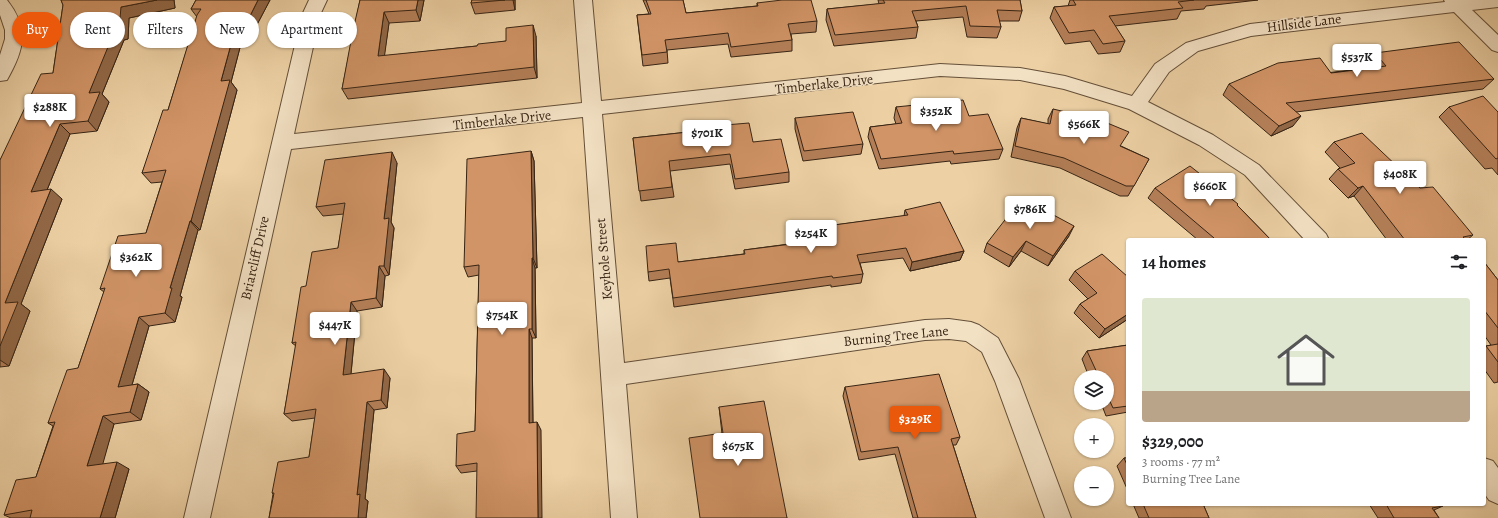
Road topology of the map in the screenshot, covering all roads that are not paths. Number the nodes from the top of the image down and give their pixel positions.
1 (318, 0) edge
2 (583, 0) edge
3 (1498, 1) edge
4 (1455, 3) edge
5 (0, 4) edge
6 (1498, 46) edge
7 (0, 75) edge
8 (1136, 104) junction
9 (592, 110) junction
10 (281, 143) junction
11 (1316, 238) edge
12 (614, 375) junction
13 (1486, 473) edge
14 (1498, 491) edge
15 (197, 518) edge
16 (624, 518) edge
17 (1058, 518) edge

1 - 10 street, Briarcliff Drive
2 - 9 street, Keyhole Street
3 - 4 street, Hillside Lane
4 - 6 street
4 - 8 street, Hillside Lane
5 - 7 street
8 - 9 street, Timberlake Drive
8 - 11 street, Timberlake Drive
9 - 10 street, Timberlake Drive
9 - 12 street, Keyhole Street
10 - 15 street, Briarcliff Drive
12 - 16 street, Keyhole Street
12 - 17 street, Burning Tree Lane
13 - 14 street

